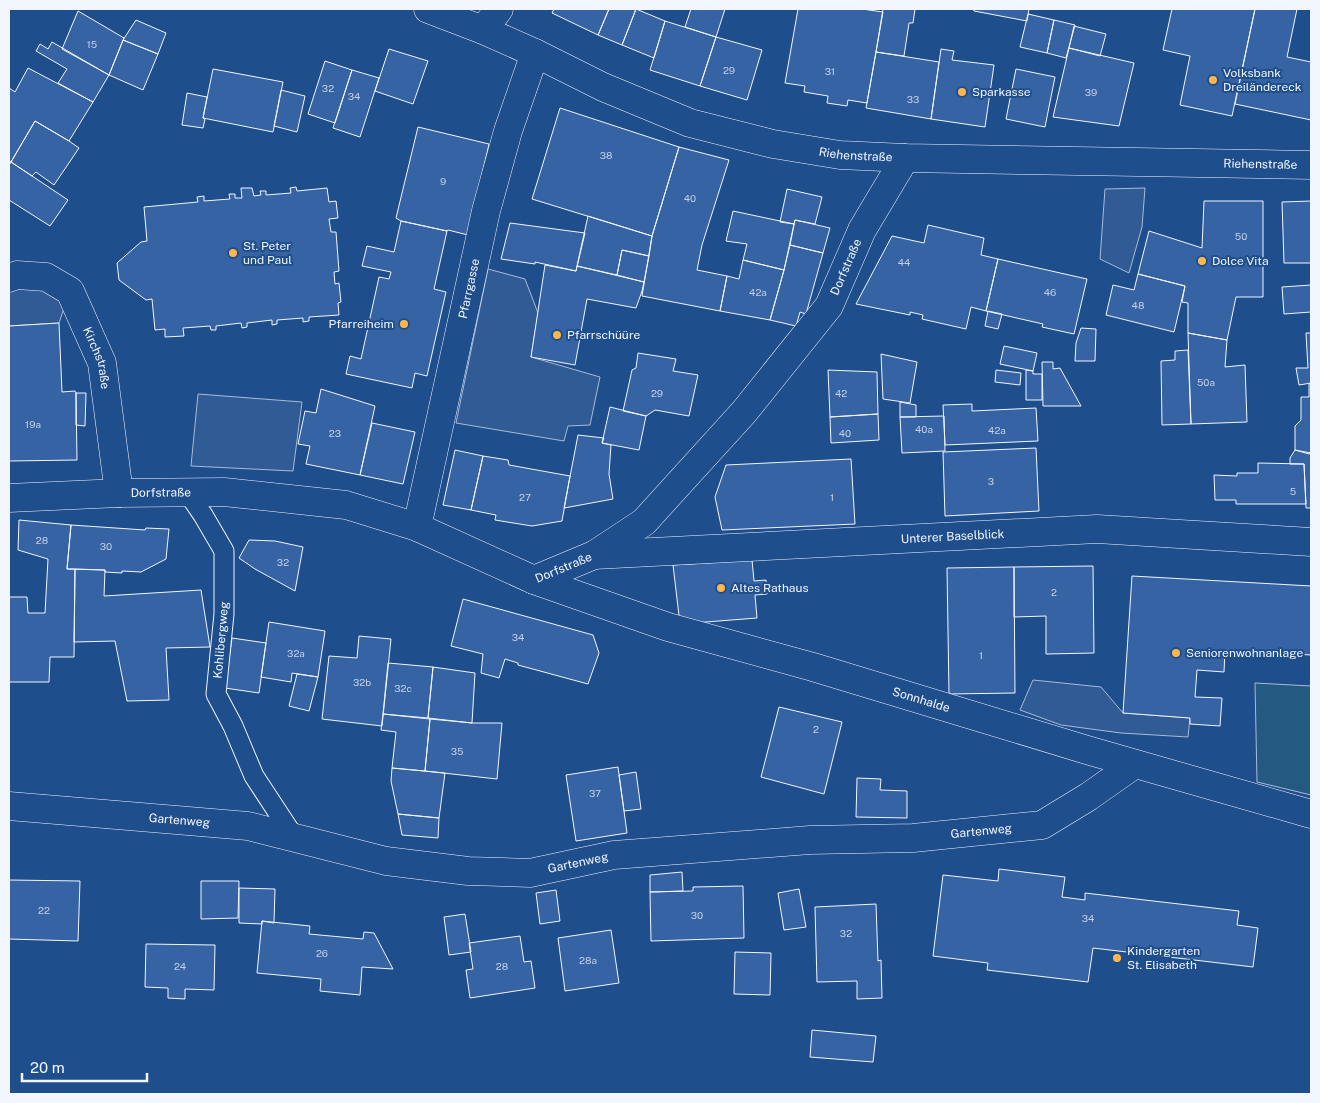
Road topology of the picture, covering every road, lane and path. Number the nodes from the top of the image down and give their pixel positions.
1 (428, 9) edge
2 (491, 19) edge
3 (535, 54) junction
4 (905, 158) junction
5 (1311, 165) edge
6 (9, 278) edge
7 (119, 493) junction
8 (188, 493) junction
9 (9, 498) edge
10 (418, 527) junction
11 (1311, 542) edge
12 (594, 555) junction
13 (534, 580) junction
14 (1135, 764) junction
15 (9, 806) edge
16 (1311, 814) edge
17 (294, 837) junction

1 - 2 street, Riehenstraße
2 - 3 street, Riehenstraße
3 - 4 street, Riehenstraße
3 - 10 street, Pfarrgasse
4 - 5 street, Riehenstraße
4 - 12 street, Dorfstraße
6 - 7 street, Kirchstraße
7 - 8 street, Dorfstraße
7 - 9 street, Dorfstraße
8 - 10 street, Dorfstraße
8 - 17 lane, Kohlibergweg
10 - 13 street, Dorfstraße
11 - 12 street, Unterer Baselblick
12 - 13 street, Dorfstraße
13 - 14 street, Sonnhalde
14 - 16 street, Sonnhalde
14 - 17 street, Gartenweg
15 - 17 street, Gartenweg

